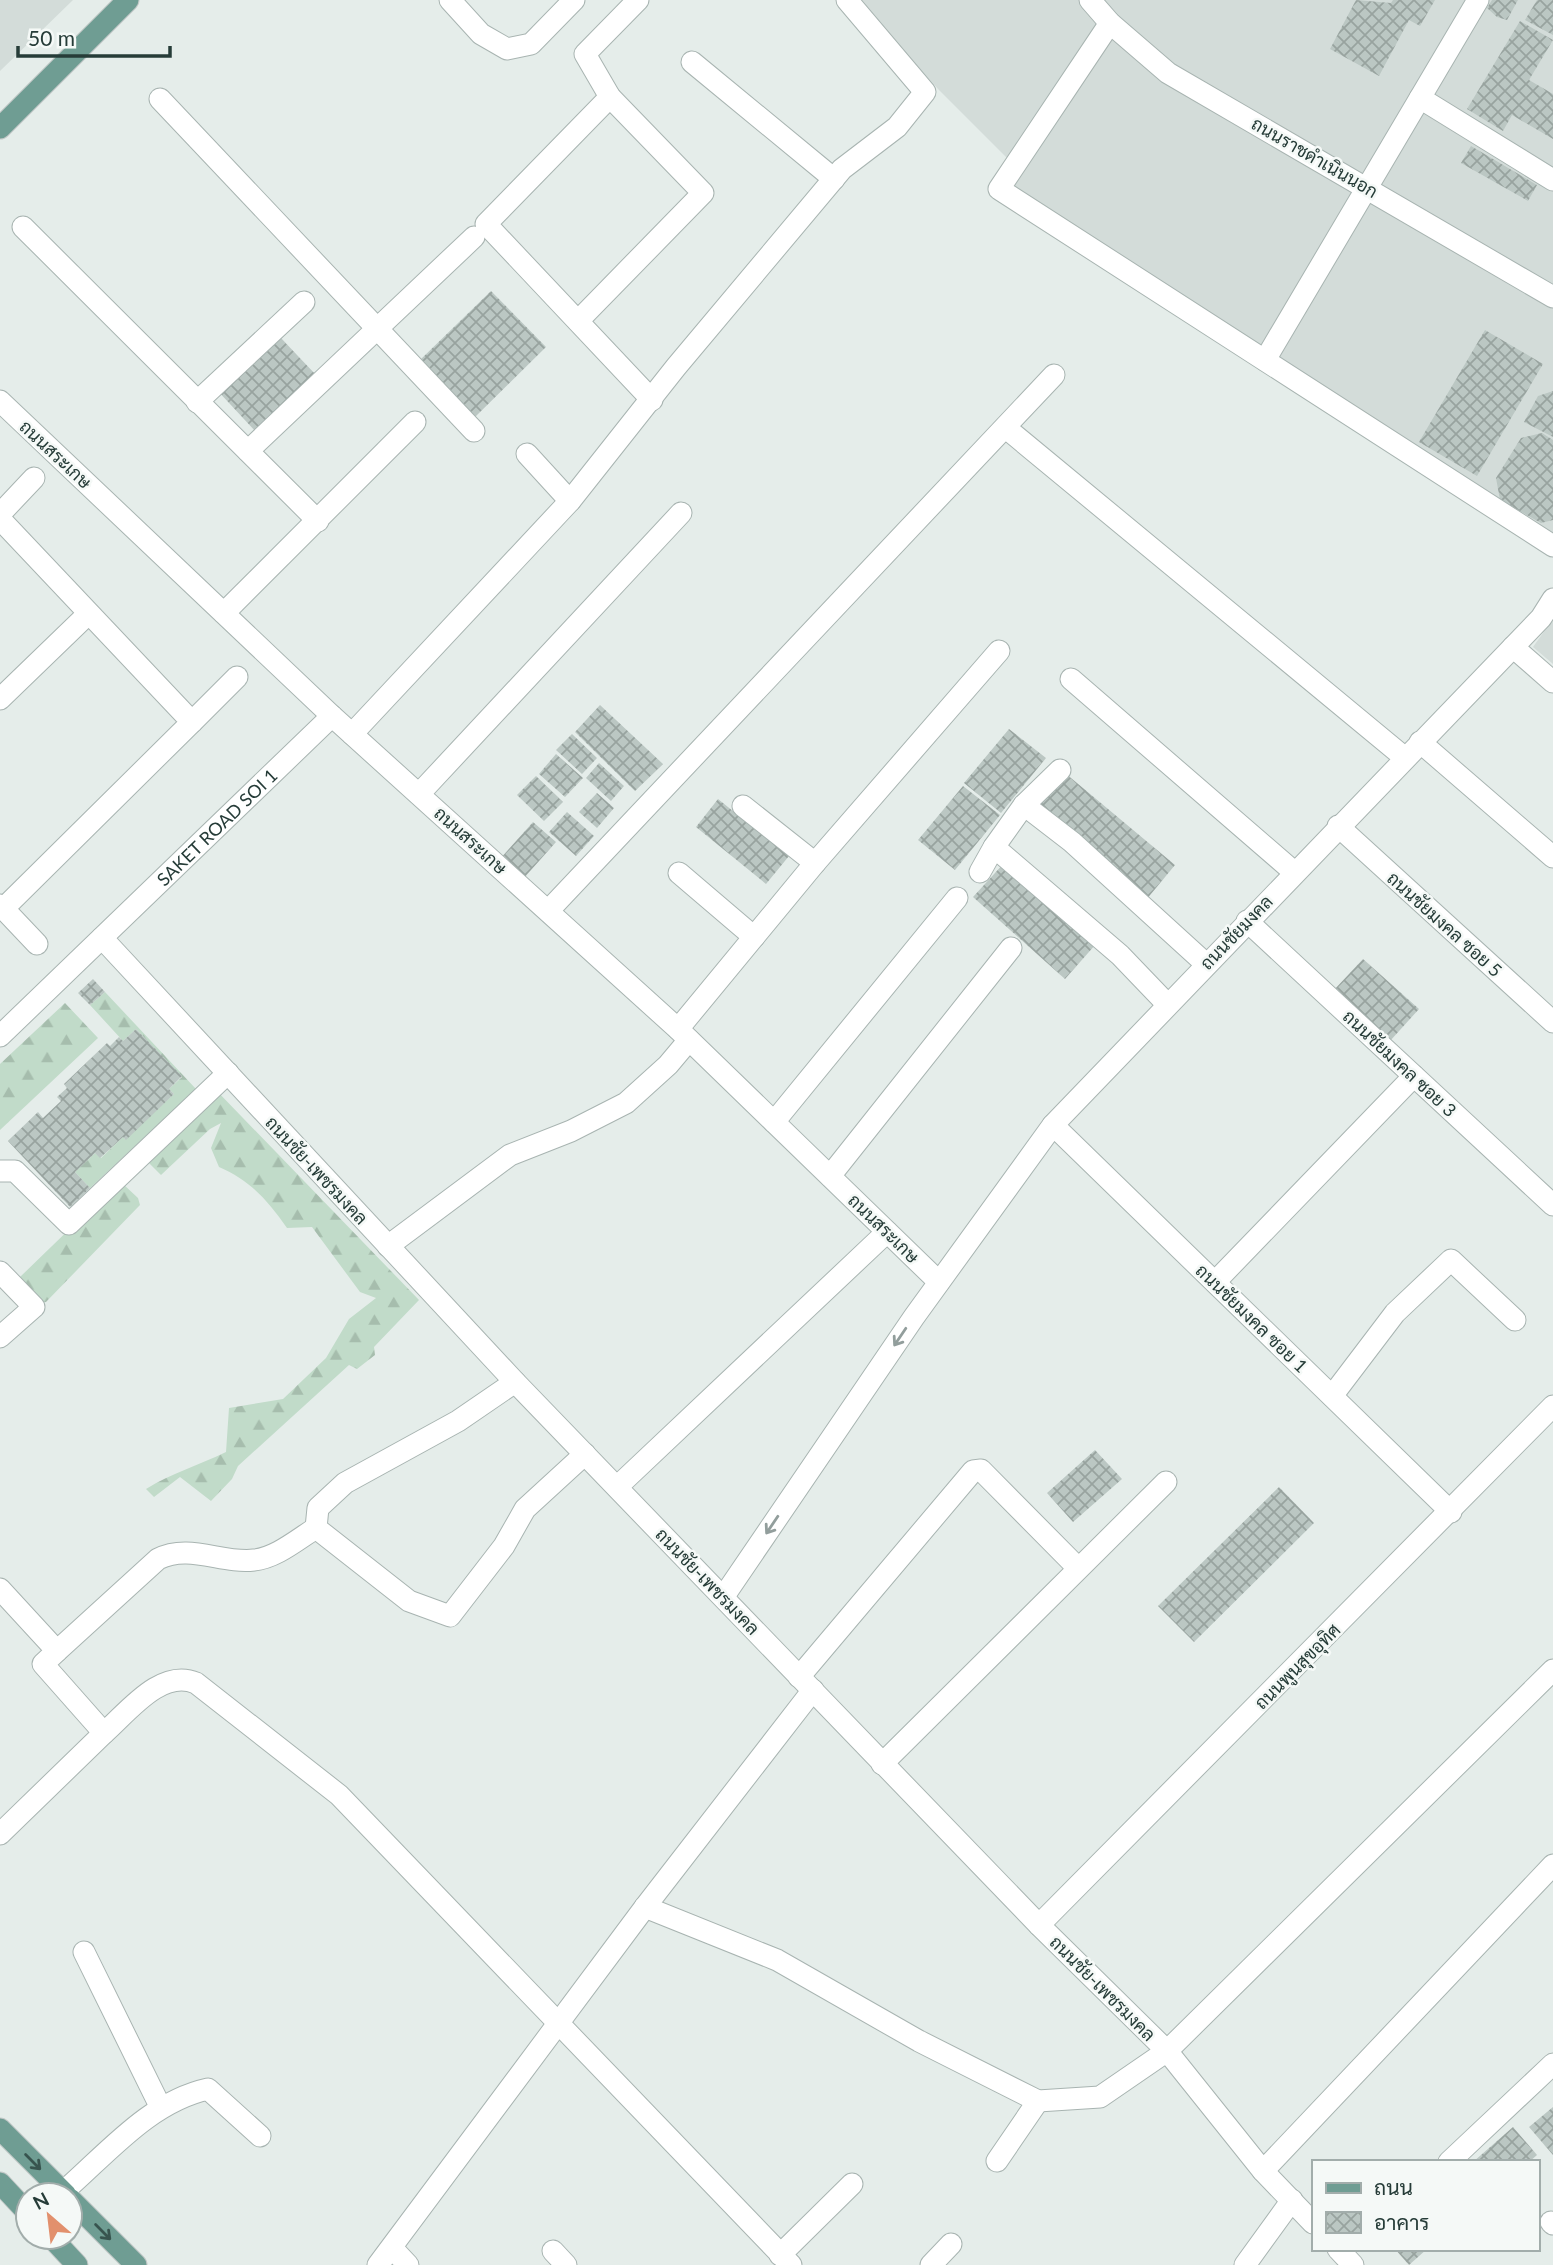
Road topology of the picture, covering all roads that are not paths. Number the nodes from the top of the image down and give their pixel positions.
1 (128, 0) edge
2 (450, 0) edge
3 (574, 0) edge
4 (638, 0) edge
5 (847, 0) edge
6 (1090, 0) edge
7 (1478, 0) edge
8 (1110, 23) junction
9 (692, 62) dead end
10 (610, 97) junction
11 (1420, 98) junction
12 (160, 99) dead end
13 (0, 128) edge
14 (834, 179) junction
15 (1553, 180) edge
16 (1368, 187) junction
17 (23, 227) dead end
18 (474, 237) dead end
19 (1553, 297) edge
20 (304, 302) dead end
21 (578, 321) junction
22 (377, 329) junction
23 (1265, 360) junction
24 (1054, 375) dead end
25 (652, 400) junction
26 (0, 401) edge
27 (197, 402) junction
28 (415, 422) dead end
29 (1006, 428) junction
30 (474, 432) dead end
31 (248, 452) junction
32 (527, 454) dead end
33 (34, 478) dead end
34 (570, 501) junction
35 (681, 513) dead end
36 (0, 517) edge
37 (318, 521) junction
38 (1553, 545) edge
39 (1553, 599) edge
40 (224, 613) junction
41 (88, 614) junction
42 (1513, 647) junction
43 (999, 651) dead end
44 (237, 677) dead end
45 (1071, 679) dead end
46 (1553, 682) edge
47 (0, 699) edge
48 (332, 716) junction
49 (192, 722) junction
50 (352, 734) junction
51 (1420, 742) junction
52 (1404, 757) junction
53 (1060, 770) dead end
54 (419, 794) junction
55 (1024, 805) junction
56 (743, 806) dead end
57 (1338, 827) junction
58 (994, 847) junction
59 (1553, 857) edge
60 (815, 863) junction
61 (980, 872) dead end
62 (1294, 872) junction
63 (679, 873) dead end
64 (957, 898) dead end
65 (2, 907) edge
66 (549, 910) junction
67 (1247, 921) junction
68 (754, 937) junction
69 (102, 938) junction
70 (37, 944) dead end
71 (1011, 948) dead end
72 (1206, 964) junction
73 (1167, 1004) junction
74 (1553, 1023) edge
75 (684, 1035) junction
76 (0, 1036) edge
77 (228, 1073) junction
78 (1414, 1076) junction
79 (774, 1122) junction
80 (1053, 1125) junction
81 (0, 1171) edge
82 (830, 1176) junction
83 (1553, 1205) edge
84 (887, 1231) junction
85 (388, 1245) junction
86 (0, 1272) edge
87 (939, 1282) junction
88 (1215, 1282) junction
89 (1515, 1320) dead end
90 (0, 1337) edge
91 (515, 1382) junction
92 (1332, 1396) junction
93 (1553, 1406) edge
94 (585, 1454) junction
95 (1166, 1482) dead end
96 (617, 1487) junction
97 (1451, 1512) junction
98 (316, 1528) junction
99 (1078, 1568) junction
100 (0, 1589) edge
101 (724, 1596) junction
102 (57, 1651) junction
103 (1553, 1670) edge
104 (806, 1683) junction
105 (104, 1732) junction
106 (882, 1764) junction
107 (0, 1834) edge
108 (1553, 1865) edge
109 (645, 1907) junction
110 (1039, 1926) junction
111 (84, 1952) dead end
112 (557, 2024) junction
113 (1167, 2051) junction
114 (1551, 2071) edge
115 (1038, 2101) junction
116 (160, 2106) junction
117 (0, 2129) edge
118 (260, 2136) dead end
119 (1451, 2160) edge
120 (997, 2161) dead end
121 (1263, 2171) junction
122 (52, 2181) edge
123 (81, 2181) edge
124 (0, 2183) edge
125 (852, 2184) dead end
126 (14, 2198) edge
127 (1292, 2200) junction
128 (84, 2213) edge
129 (1312, 2222) edge
130 (951, 2244) dead end
131 (393, 2249) junction
132 (64, 2251) edge
133 (785, 2260) edge
134 (77, 2265) edge
135 (136, 2265) edge
136 (378, 2265) edge
137 (408, 2265) edge
138 (931, 2265) edge
139 (1245, 2265) edge

1 - 13 main road
2 - 3 street
4 - 10 street
5 - 14 street
6 - 8 street, ถนนราชดำเนินนอก
7 - 11 street
8 - 16 street, ถนนราชดำเนินนอก
8 - 23 street
9 - 14 street
10 - 21 street
10 - 21 street
11 - 15 street
11 - 16 street
12 - 22 street
14 - 25 street
16 - 19 street, ถนนราชดำเนินนอก
16 - 23 street
17 - 27 street
18 - 22 street
20 - 27 street
21 - 25 street
22 - 30 street
22 - 31 street
23 - 38 street
24 - 29 street
25 - 34 street
26 - 40 street, ถนนสระเกษ
27 - 31 street
28 - 37 street
29 - 52 street
29 - 66 street
31 - 37 street
32 - 34 street
33 - 36 street
34 - 50 street
35 - 54 street
36 - 41 street
37 - 40 street
39 - 42 street, ถนนชัยมงคล
40 - 48 street, ถนนสระเกษ
41 - 47 street
41 - 49 street
42 - 46 street
42 - 51 street, ถนนชัยมงคล
43 - 60 street
44 - 49 street
45 - 62 street
48 - 50 street, ถนนสระเกษ
48 - 69 street, SAKET ROAD SOI 1
49 - 65 street
50 - 54 street, ถนนสระเกษ
51 - 52 street, ถนนชัยมงคล
51 - 59 street
52 - 57 street, ถนนชัยมงคล
53 - 55 street
54 - 66 street, ถนนสระเกษ
55 - 58 street
55 - 72 street
56 - 60 street
57 - 62 street, ถนนชัยมงคล
57 - 74 street, ถนนชัยมงคล ซอย 5
58 - 61 street
58 - 73 street
60 - 68 street
62 - 67 street, ถนนชัยมงคล
63 - 68 street
64 - 79 street
65 - 70 street
66 - 75 street, ถนนสระเกษ
67 - 72 street, ถนนชัยมงคล
67 - 78 street, ถนนชัยมงคล ซอย 3
68 - 75 street
69 - 76 street, SAKET ROAD SOI 1
69 - 77 street, ถนนชัย-เพชรมงคล
71 - 82 street
72 - 73 street, ถนนชัยมงคล
73 - 80 street, ถนนชัยมงคล
75 - 79 street, ถนนสระเกษ
75 - 85 street
77 - 81 street
77 - 85 street, ถนนชัย-เพชรมงคล
78 - 83 street, ถนนชัยมงคล ซอย 3
78 - 88 street
79 - 82 street, ถนนสระเกษ
80 - 87 street, ถนนชัยมงคล
80 - 88 street, ถนนชัยมงคล ซอย 1
82 - 84 street, ถนนสระเกษ
84 - 87 street, ถนนสระเกษ
84 - 96 street
85 - 91 street, ถนนชัย-เพชรมงคล
86 - 90 street
87 -> 101 street, ถนนชัยมงคล
88 - 92 street, ถนนชัยมงคล ซอย 1
89 - 92 street
91 - 94 street, ถนนชัย-เพชรมงคล
91 - 98 street
92 - 97 street, ถนนชัยมงคล ซอย 1
93 - 97 street, ถนนพูนสุขอุทิศ
94 - 96 street, ถนนชัย-เพชรมงคล
94 - 98 street
95 - 99 street
96 - 101 street, ถนนชัย-เพชรมงคล
97 - 110 street, ถนนพูนสุขอุทิศ
98 - 102 street
99 - 104 street
99 - 106 street
100 - 102 street
101 - 104 street, ถนนชัย-เพชรมงคล
102 - 105 street
103 - 113 street
104 - 106 street, ถนนชัย-เพชรมงคล
104 - 109 street
105 - 107 street
105 - 112 street
106 - 110 street, ถนนชัย-เพชรมงคล
108 - 121 street
109 - 112 street
109 - 115 street
110 - 113 street, ถนนชัย-เพชรมงคล
111 - 116 street
112 - 131 street
112 - 133 street
113 - 115 street
113 - 121 street, ถนนชัย-เพชรมงคล
114 - 119 street
115 - 120 street
116 - 118 street
116 - 123 street
117 -> 122 main road
121 - 127 street, ถนนชัย-เพชรมงคล
124 - 126 main road
125 - 133 street
127 - 129 street, ถนนชัย-เพชรมงคล
127 - 139 street
128 -> 135 main road
130 - 138 street
131 - 136 street
131 - 137 street
132 - 134 main road

